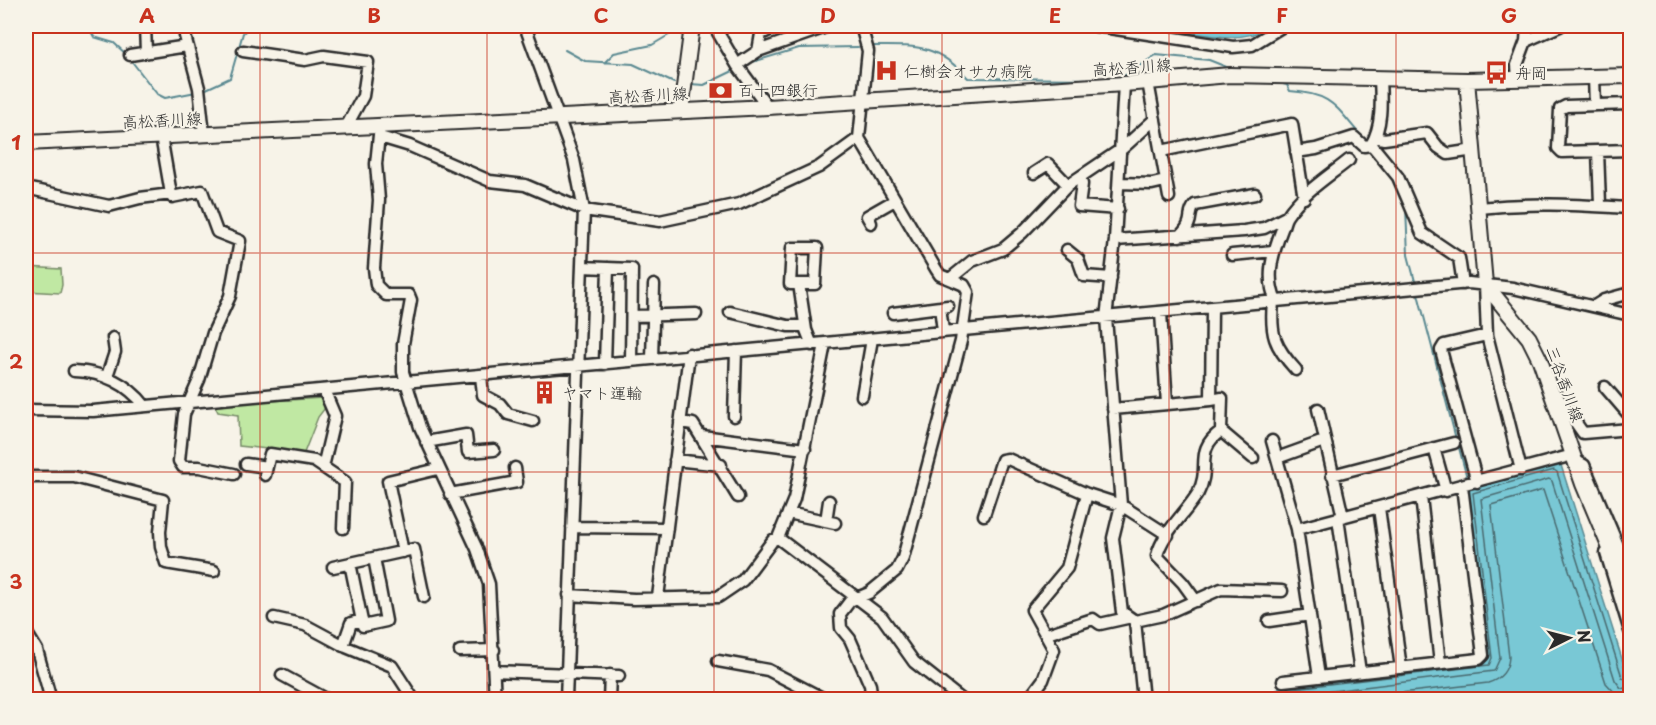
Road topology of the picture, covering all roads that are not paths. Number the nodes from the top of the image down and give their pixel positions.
1 (145, 26) edge
2 (525, 26) edge
3 (692, 26) edge
4 (714, 26) edge
5 (778, 26) edge
6 (828, 26) edge
7 (861, 26) edge
8 (1096, 26) edge
9 (1283, 26) edge
10 (1527, 26) edge
11 (1560, 26) edge
12 (758, 30) edge
13 (1526, 41) junction
14 (243, 51) dead end
15 (758, 51) junction
16 (146, 52) junction
17 (130, 55) dead end
18 (737, 65) junction
19 (1630, 76) edge
20 (1594, 77) junction
21 (1380, 78) junction
22 (1518, 79) junction
23 (1467, 80) junction
24 (1148, 82) junction
25 (1124, 84) junction
26 (864, 101) junction
27 (1630, 104) edge
28 (1595, 105) junction
29 (768, 106) junction
30 (681, 110) junction
31 (557, 116) junction
32 (1155, 119) junction
33 (346, 127) junction
34 (380, 131) junction
35 (204, 134) junction
36 (161, 136) junction
37 (859, 138) junction
38 (26, 143) edge
39 (1371, 143) junction
40 (1123, 148) junction
41 (1474, 150) junction
42 (1599, 150) junction
43 (1630, 150) edge
44 (1161, 151) junction
45 (1296, 152) junction
46 (1349, 160) dead end
47 (1034, 173) dead end
48 (1080, 177) junction
49 (1165, 181) junction
50 (1120, 183) junction
51 (1068, 185) junction
52 (26, 188) edge
53 (171, 194) junction
54 (1255, 194) dead end
55 (1169, 197) dead end
56 (1304, 198) junction
57 (895, 200) junction
58 (1600, 204) junction
59 (1479, 208) junction
60 (1630, 208) edge
61 (584, 210) junction
62 (1118, 210) junction
63 (1286, 217) junction
64 (871, 223) dead end
65 (1180, 236) junction
66 (1115, 240) junction
67 (1067, 250) dead end
68 (1273, 251) junction
69 (1232, 255) dead end
70 (582, 267) junction
71 (608, 268) junction
72 (951, 278) junction
73 (1111, 278) junction
74 (799, 284) dead end
75 (1462, 284) junction
76 (1485, 284) junction
77 (654, 285) dead end
78 (1630, 293) edge
79 (1274, 302) junction
80 (1596, 306) junction
81 (1212, 308) junction
82 (730, 312) dead end
83 (893, 313) dead end
84 (1161, 313) junction
85 (696, 314) dead end
86 (653, 315) junction
87 (1630, 315) edge
88 (633, 316) junction
89 (1106, 318) junction
90 (805, 326) junction
91 (962, 329) junction
92 (943, 332) junction
93 (1487, 335) junction
94 (113, 338) dead end
95 (872, 339) junction
96 (825, 344) junction
97 (812, 345) junction
98 (736, 351) junction
99 (689, 354) junction
100 (652, 359) junction
101 (632, 361) junction
102 (606, 364) junction
103 (579, 367) junction
104 (1296, 370) dead end
105 (74, 371) dead end
106 (107, 376) junction
107 (481, 376) junction
108 (407, 383) junction
109 (1549, 386) junction
110 (1605, 387) dead end
111 (324, 390) junction
112 (862, 396) dead end
113 (1211, 400) junction
114 (189, 402) junction
115 (1167, 404) junction
116 (145, 406) junction
117 (1113, 409) junction
118 (1318, 409) dead end
119 (26, 410) edge
120 (734, 416) dead end
121 (1630, 416) edge
122 (533, 421) dead end
123 (680, 422) junction
124 (1630, 429) edge
125 (1221, 430) junction
126 (702, 436) junction
127 (1272, 441) dead end
128 (1324, 441) junction
129 (426, 442) junction
130 (1454, 443) dead end
131 (1434, 448) junction
132 (805, 449) junction
133 (494, 450) dead end
134 (1253, 458) dead end
135 (1277, 458) junction
136 (1574, 458) junction
137 (675, 460) junction
138 (246, 464) dead end
139 (721, 465) junction
140 (323, 467) junction
141 (515, 468) dead end
142 (438, 469) junction
143 (1521, 470) junction
144 (234, 474) dead end
145 (1332, 475) junction
146 (26, 477) edge
147 (1477, 482) junction
148 (1462, 486) junction
149 (1446, 490) junction
150 (450, 494) junction
151 (1087, 494) junction
152 (738, 497) dead end
153 (1420, 497) junction
154 (829, 501) dead end
155 (1121, 505) junction
156 (1379, 508) junction
157 (788, 513) junction
158 (984, 515) dead end
159 (1340, 518) junction
160 (572, 527) junction
161 (343, 528) dead end
162 (667, 528) junction
163 (1297, 529) junction
164 (1168, 535) junction
165 (778, 538) junction
166 (1605, 538) junction
167 (403, 552) junction
168 (374, 558) junction
169 (350, 563) junction
170 (333, 567) dead end
171 (214, 571) dead end
172 (1630, 574) edge
173 (1282, 591) dead end
174 (569, 595) junction
175 (1630, 596) edge
176 (424, 597) dead end
177 (658, 597) junction
178 (857, 598) junction
179 (1196, 601) junction
180 (1310, 615) junction
181 (274, 618) dead end
182 (362, 620) junction
183 (1131, 620) junction
184 (1269, 621) dead end
185 (1630, 631) edge
186 (26, 632) edge
187 (1047, 634) junction
188 (343, 646) junction
189 (494, 650) junction
190 (460, 651) dead end
191 (718, 661) dead end
192 (1440, 663) junction
193 (1401, 668) junction
194 (494, 671) junction
195 (567, 672) junction
196 (1360, 672) junction
197 (282, 675) dead end
198 (1319, 677) junction
199 (1283, 681) dead end
200 (51, 699) edge
201 (328, 699) edge
202 (414, 699) edge
203 (495, 699) edge
204 (566, 699) edge
205 (609, 699) edge
206 (826, 699) edge
207 (872, 699) edge
208 (962, 699) edge
209 (1028, 699) edge
210 (1143, 699) edge

1 - 16 street
2 - 31 street
3 - 30 main road
4 - 18 street
5 - 12 street
6 - 15 street
7 - 26 street
8 - 9 street
10 - 13 street
11 - 13 street
12 - 15 street
13 - 22 street
14 - 33 street
15 - 18 street
16 - 17 street
16 - 35 street
18 - 29 street
19 - 20 main road, 高松香川線
20 - 22 main road, 高松香川線
20 - 28 street
21 - 23 main road, 高松香川線
21 - 24 main road, 高松香川線
21 - 39 street
22 - 23 main road, 高松香川線
23 - 41 main road
24 - 25 main road, 高松香川線
24 - 32 street
25 - 26 main road, 高松香川線
25 - 40 street
26 - 29 main road, 高松香川線
26 - 37 street
27 - 28 street
28 - 42 street
29 - 30 main road, 高松香川線
30 - 31 main road, 高松香川線
31 - 34 main road, 高松香川線
31 - 61 street
32 - 40 street
32 - 44 street
33 - 34 main road, 高松香川線
33 - 35 main road, 高松香川線
34 - 61 street
34 - 108 street
35 - 36 main road, 高松香川線
36 - 38 main road, 高松香川線
36 - 53 street
37 - 57 street
37 - 61 street
39 - 41 street
39 - 45 street
39 - 75 street
40 - 48 street
40 - 50 street
41 - 59 main road
42 - 43 street
42 - 58 street
44 - 45 street
44 - 49 street
45 - 56 street
46 - 56 street
47 - 51 street
48 - 51 street
48 - 62 street
49 - 50 street
49 - 55 street
50 - 62 street
51 - 72 street
52 - 53 street
53 - 114 street
54 - 65 street
56 - 63 street
57 - 64 street
57 - 72 street
58 - 59 street
58 - 60 street
59 - 76 main road
61 - 70 street
62 - 66 street
63 - 65 street
63 - 68 street
65 - 66 street
66 - 73 street
67 - 73 street
68 - 69 street
68 - 79 street
70 - 71 street
70 - 103 street
71 - 88 street
71 - 102 street
72 - 91 street
73 - 89 street
74 - 90 street
75 - 76 street
75 - 79 street
76 - 80 street
76 - 93 street
76 - 109 main road, 三谷香川線
77 - 86 street
78 - 80 street
79 - 81 street
79 - 104 street
80 - 87 street
81 - 84 street
81 - 113 street
82 - 90 street
83 - 92 street
84 - 89 street
84 - 115 street
85 - 86 street
86 - 88 street
86 - 100 street
88 - 101 street
89 - 91 street
89 - 117 street
90 - 97 street
91 - 92 street
91 - 178 street
92 - 95 street
93 - 143 street
93 - 147 street
94 - 106 street
95 - 96 street
95 - 112 street
96 - 97 street
96 - 132 street
97 - 98 street
98 - 99 street
98 - 120 street
99 - 100 street
99 - 123 street
100 - 101 street
101 - 102 street
102 - 103 street
103 - 107 street
103 - 160 street
105 - 106 street
106 - 116 street
107 - 108 street
107 - 122 street
108 - 111 street
108 - 129 street
109 - 124 street
109 - 136 main road, 三谷香川線
110 - 121 street
111 - 114 street
111 - 140 street
113 - 115 street
113 - 125 street
114 - 116 street
114 - 144 street
115 - 117 street
116 - 119 street
117 - 155 street
118 - 128 street
123 - 126 street
123 - 137 street
125 - 134 street
125 - 164 street
126 - 132 street
126 - 139 street
127 - 135 street
128 - 135 street
128 - 145 street
129 - 133 street
129 - 142 street
130 - 131 street
131 - 145 street
131 - 149 street
132 - 157 street
135 - 163 street
136 - 143 street
136 - 166 main road, 三谷香川線
136 - 172 street
137 - 139 street
137 - 162 street
138 - 140 street
139 - 152 street
140 - 161 street
141 - 150 street
142 - 150 street
142 - 167 street
143 - 147 street
145 - 159 street
146 - 171 street
147 - 148 street
148 - 149 street
148 - 192 street
149 - 153 street
150 - 189 street
151 - 155 street
151 - 158 street
151 - 187 street
153 - 156 street
153 - 192 street
154 - 157 street
155 - 164 street
155 - 183 street
156 - 159 street
156 - 193 street
157 - 165 street
159 - 163 street
159 - 196 street
160 - 162 street
160 - 174 street
162 - 177 street
163 - 180 street
164 - 179 street
165 - 177 street
165 - 178 street
166 - 175 main road, 三谷香川線
166 - 185 street
167 - 168 street
167 - 176 street
168 - 169 street
168 - 182 street
169 - 170 street
169 - 182 street
173 - 179 street
174 - 177 street
174 - 195 street
178 - 207 street
178 - 208 street
179 - 183 street
180 - 184 street
180 - 198 street
181 - 188 street
182 - 188 street
183 - 187 street
183 - 210 street
186 - 200 street
187 - 209 street
188 - 202 street
189 - 190 street
189 - 194 street
191 - 206 street
192 - 193 street
193 - 196 street
194 - 195 street
194 - 203 street
195 - 204 street
195 - 205 street
196 - 198 street
197 - 201 street
198 - 199 street

